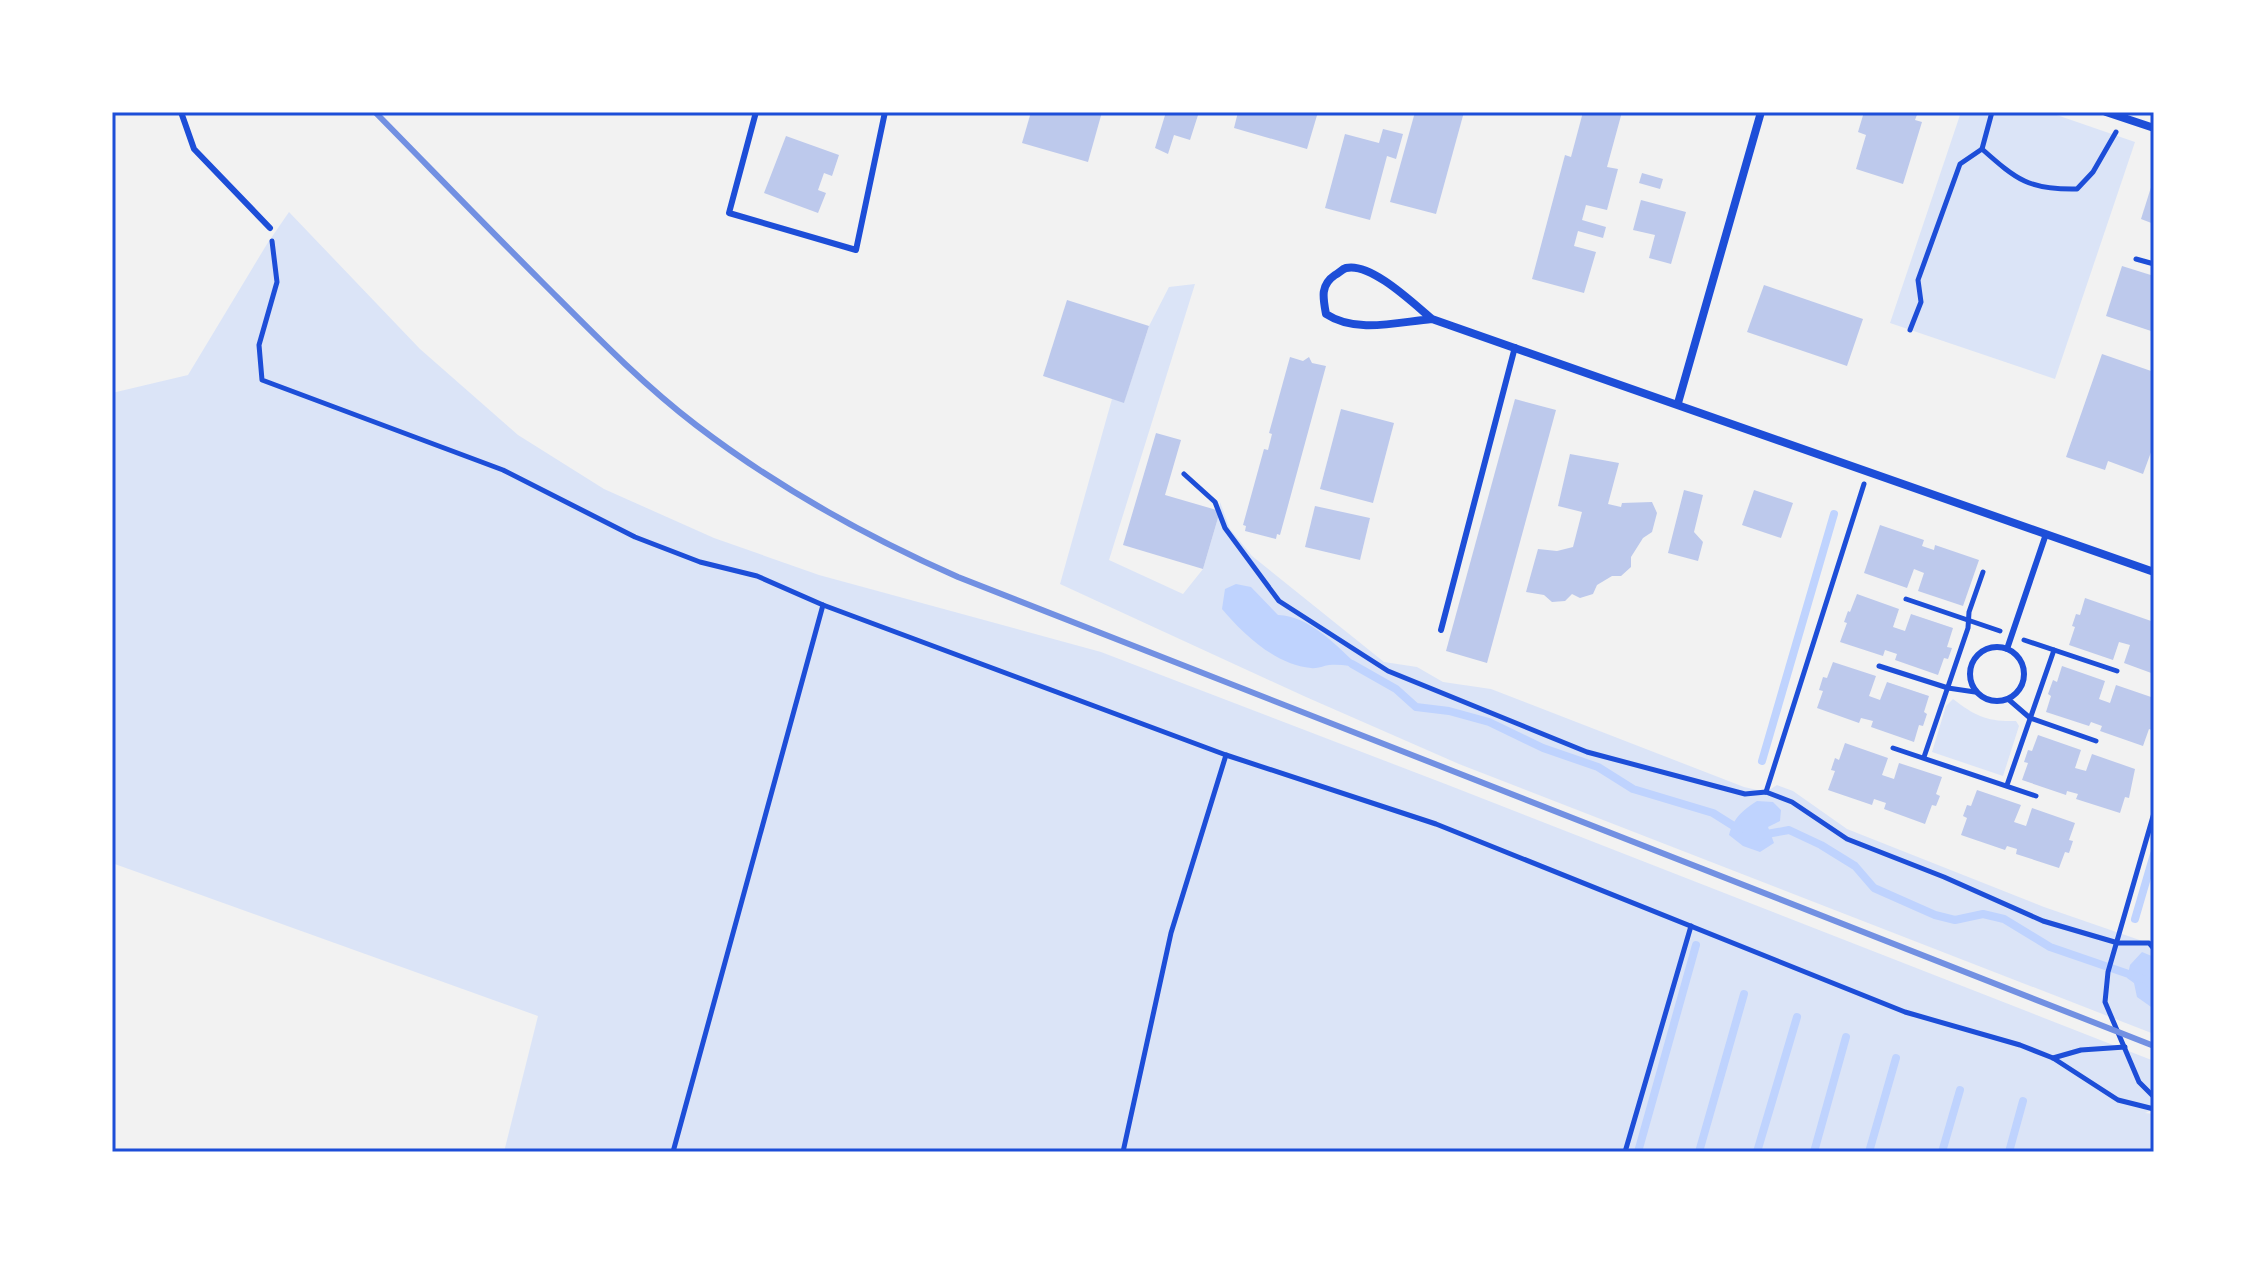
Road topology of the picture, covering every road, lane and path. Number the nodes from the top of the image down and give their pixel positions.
1 (181, 112) edge
2 (756, 112) edge
3 (885, 112) edge
4 (1761, 112) edge
5 (1992, 112) edge
6 (2106, 112) edge
7 (2121, 117) junction
8 (2154, 128) edge
9 (1982, 149) junction
10 (270, 228) joint
11 (2136, 259) dead end
12 (2154, 264) edge
13 (1432, 319) junction
14 (1910, 330) dead end
15 (1515, 347) junction
16 (1678, 403) junction
17 (1868, 471) junction
18 (1184, 474) dead end
19 (2046, 534) junction
20 (1983, 572) dead end
21 (2154, 572) edge
22 (823, 605) junction
23 (1441, 630) dead end
24 (2007, 649) junction
25 (2054, 650) dead end
26 (1879, 666) dead end
27 (1948, 688) junction
28 (1975, 692) junction
29 (2008, 699) junction
30 (2030, 718) junction
31 (2096, 741) dead end
32 (1893, 748) dead end
33 (1226, 755) junction
34 (1924, 757) junction
35 (2007, 785) junction
36 (1766, 792) junction
37 (2036, 796) dead end
38 (2154, 813) edge
39 (1691, 926) junction
40 (2118, 943) junction
41 (2154, 949) edge
42 (2125, 1047) junction
43 (2053, 1058) junction
44 (2154, 1097) edge
45 (2154, 1109) edge
46 (673, 1152) edge
47 (1123, 1152) edge
48 (1625, 1152) edge

1 - 10 lane
2 - 3 lane
4 - 16 street
5 - 9 path
6 - 7 street
7 - 8 street
7 - 9 path
9 - 14 path
10 - 22 path
11 - 12 path
13 - 13 street
13 - 15 street
15 - 16 street
15 - 23 lane
16 - 17 street
17 - 19 street
17 - 36 path
18 - 36 path
19 - 21 street
19 - 24 lane
20 - 27 path
22 - 33 path
22 - 46 path
24 - 28 lane
24 - 29 lane
25 - 30 path
26 - 27 path
27 - 28 path
27 - 34 path
28 - 29 lane
29 - 30 path
30 - 31 path
30 - 35 path
32 - 34 path
33 - 39 path
33 - 47 path
34 - 35 path
35 - 37 path
36 - 40 path
38 - 40 path
39 - 43 path
39 - 48 path
40 - 41 path
40 - 42 path
42 - 43 path
42 - 44 path
43 - 45 path

